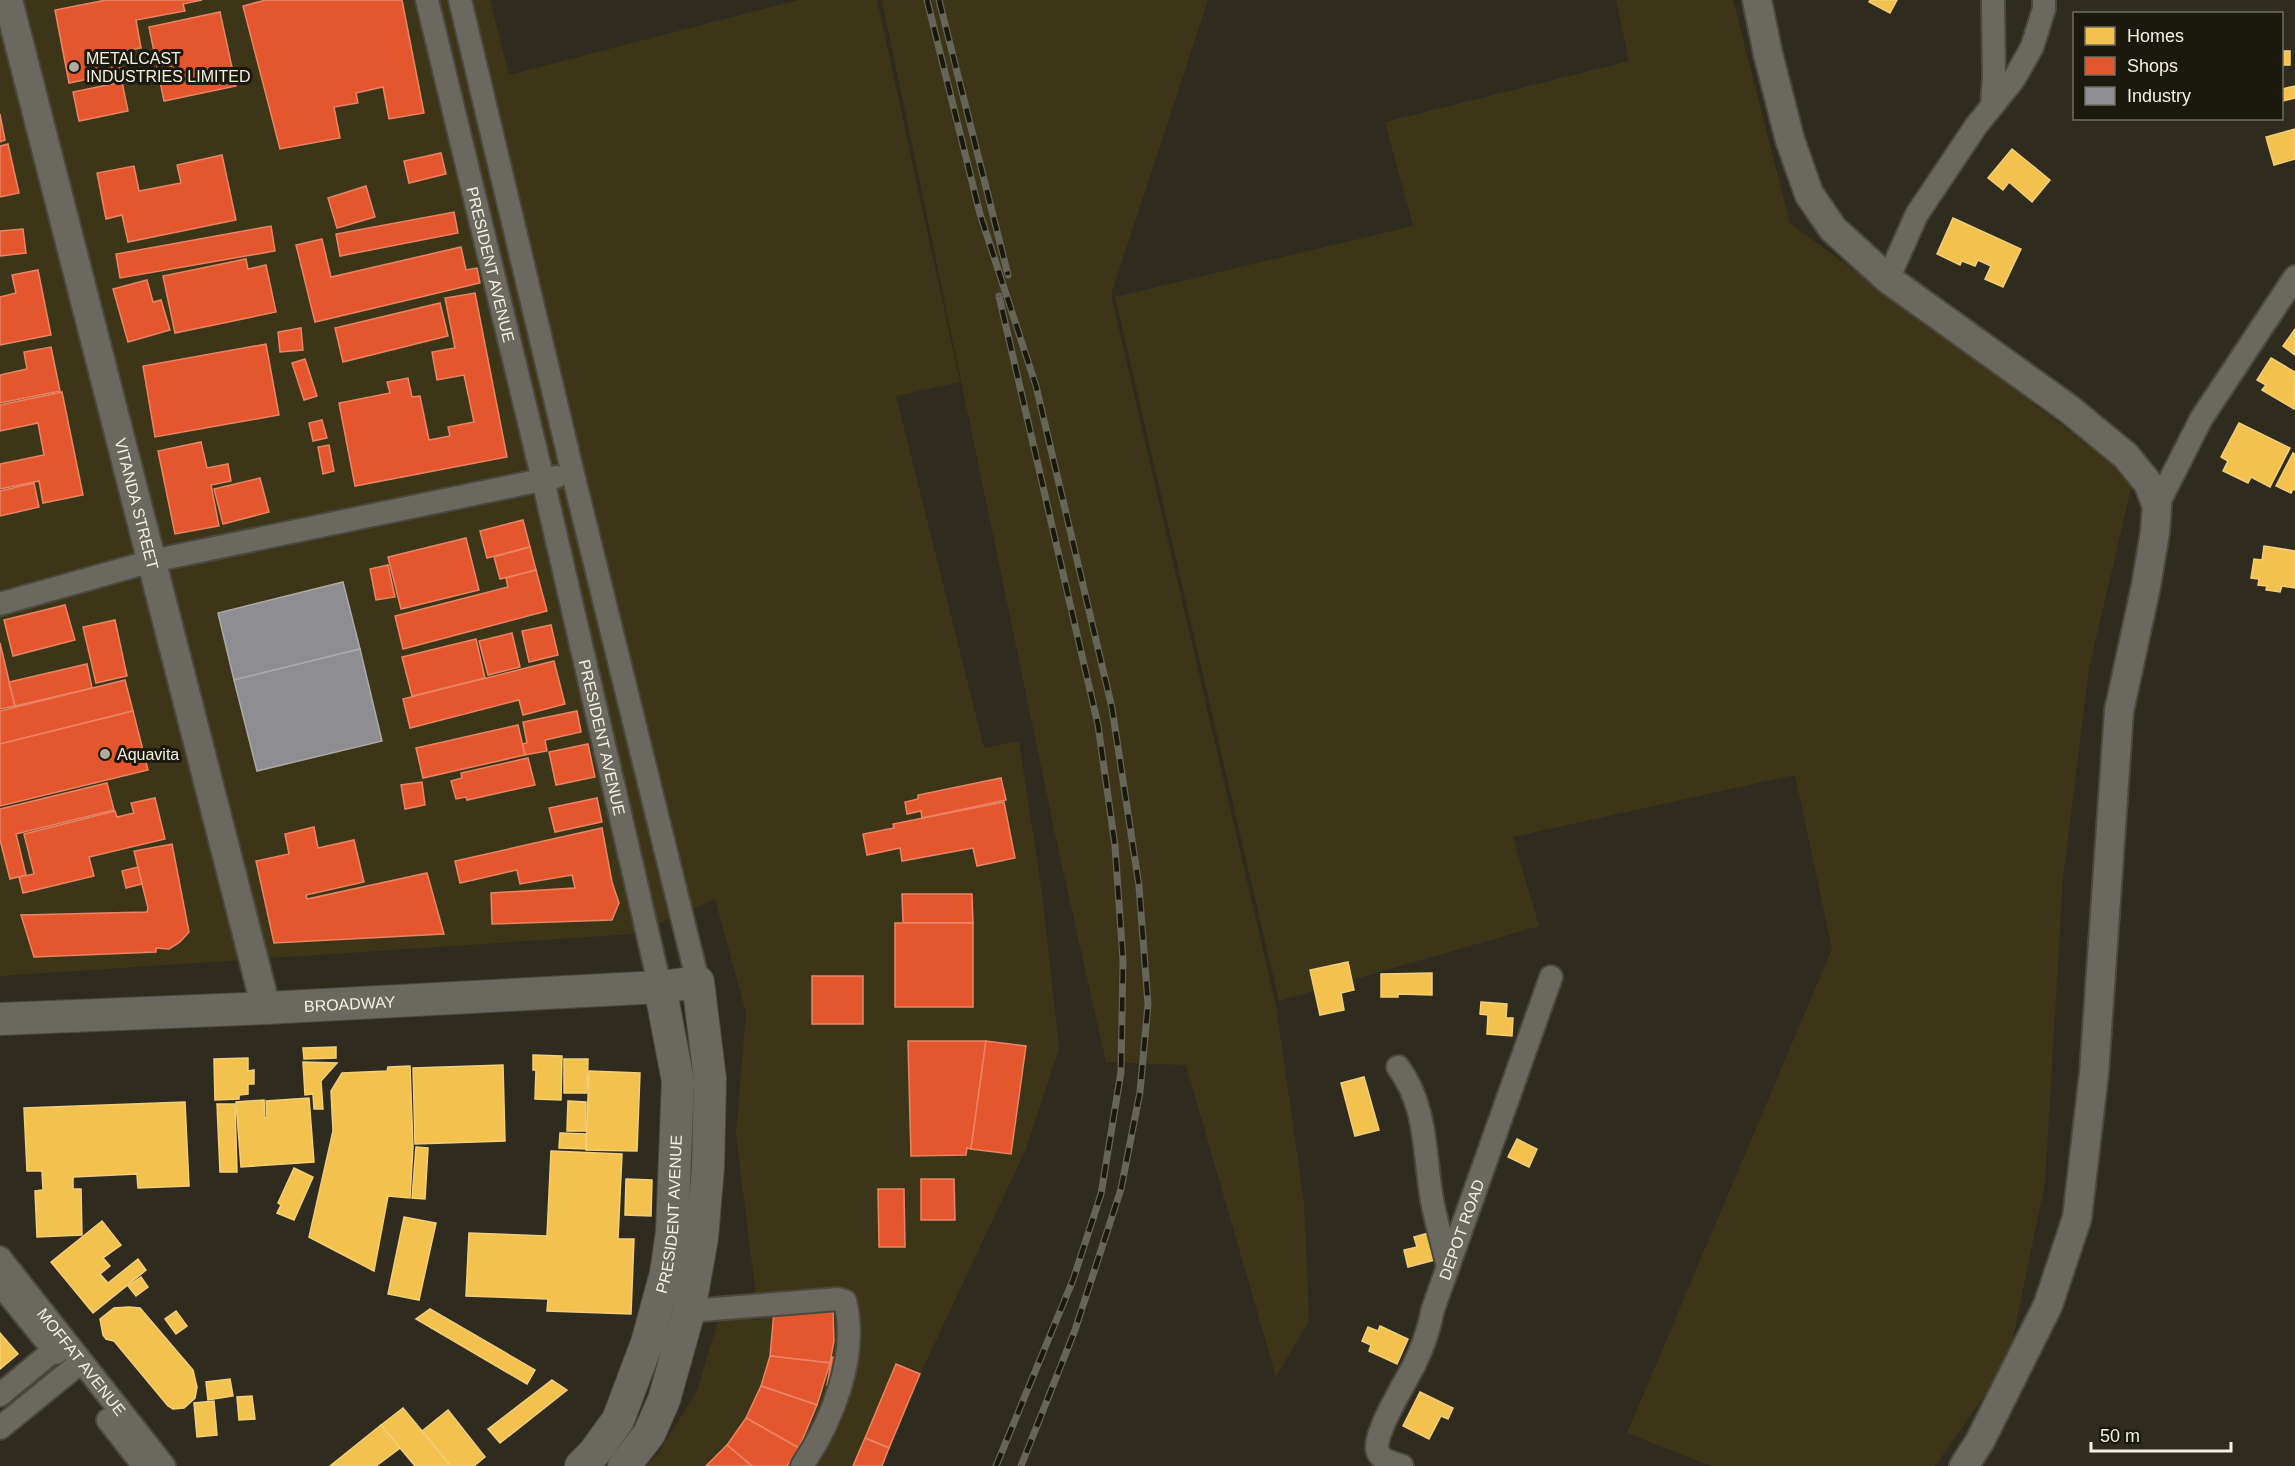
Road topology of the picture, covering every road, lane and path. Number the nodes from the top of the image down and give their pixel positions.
1 (8, 0) edge
2 (427, 0) edge
3 (460, 0) edge
4 (1757, 0) edge
5 (1993, 0) edge
6 (2044, 0) edge
7 (1992, 106) junction
8 (513, 219) junction
9 (480, 225) junction
10 (2295, 277) edge
11 (1888, 279) junction
12 (573, 474) junction
13 (543, 480) junction
14 (2157, 506) junction
15 (152, 561) junction
16 (0, 604) edge
17 (1551, 977) dead end
18 (698, 982) junction
19 (660, 987) junction
20 (266, 1008) junction
21 (0, 1019) edge
22 (1398, 1067) dead end
23 (0, 1258) edge
24 (1448, 1267) junction
25 (0, 1284) edge
26 (689, 1311) junction
27 (647, 1343) junction
28 (59, 1345) junction
29 (679, 1347) junction
30 (76, 1367) junction
31 (0, 1395) edge
32 (0, 1428) edge
33 (144, 1466) edge
34 (164, 1466) edge
35 (581, 1466) edge
36 (624, 1466) edge
37 (802, 1466) edge
38 (1402, 1466) edge
39 (1964, 1466) edge

1 - 15 street, VITANDA STREET
2 - 9 street, PRESIDENT AVENUE
3 - 8 street, PRESIDENT AVENUE
4 - 11 street
5 - 7 street
6 - 7 street
7 - 11 street
8 - 9 street
8 - 12 street, PRESIDENT AVENUE
9 - 13 street, PRESIDENT AVENUE
10 - 14 street
11 - 14 street
12 - 13 street
12 - 18 street, PRESIDENT AVENUE
13 - 15 street
13 - 19 street, PRESIDENT AVENUE
14 - 39 street
15 - 16 street
15 - 20 street, VITANDA STREET
17 - 24 street, DEPOT ROAD
18 - 19 main road, BROADWAY
18 - 26 main road, PRESIDENT AVENUE
19 - 20 main road, BROADWAY
19 - 27 main road, PRESIDENT AVENUE
20 - 21 main road, BROADWAY
22 - 24 street
23 - 28 street, MOFFAT AVENUE
24 - 38 street, DEPOT ROAD
25 - 28 street, MOFFAT AVENUE
26 - 29 main road, PRESIDENT AVENUE
26 - 37 street
27 - 29 main road
27 - 35 main road, PRESIDENT AVENUE
28 - 30 street, MOFFAT AVENUE
28 - 31 street
29 - 36 main road, PRESIDENT AVENUE
30 - 32 street
30 - 33 street, MOFFAT AVENUE
30 - 34 street, MOFFAT AVENUE

